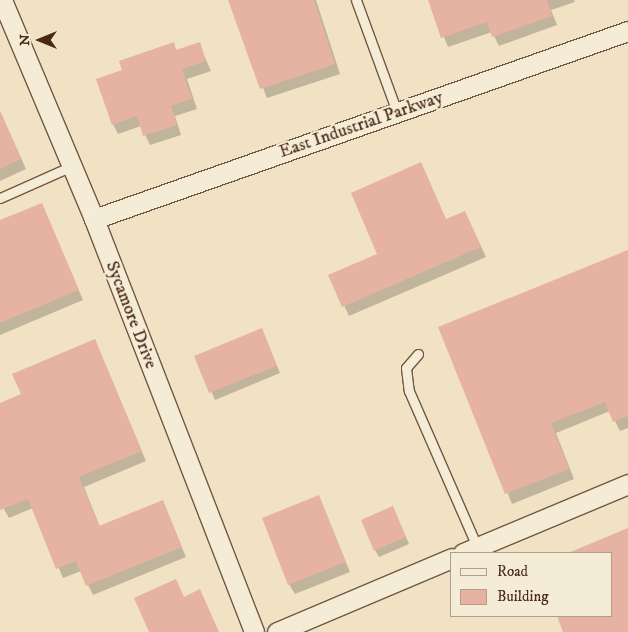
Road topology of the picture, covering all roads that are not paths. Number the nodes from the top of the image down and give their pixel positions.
1 (2, 0) edge
2 (356, 0) edge
3 (628, 31) edge
4 (397, 112) junction
5 (72, 166) junction
6 (0, 198) edge
7 (94, 219) junction
8 (418, 354) dead end
9 (628, 484) edge
10 (470, 550) edge
11 (450, 559) edge
12 (254, 632) edge
13 (277, 632) edge

1 - 5 street, Sycamore Drive
2 - 4 lane
3 - 4 street, East Industrial Parkway
4 - 7 street, East Industrial Parkway
5 - 6 lane
5 - 7 street, Sycamore Drive
7 - 12 street, Sycamore Drive
8 - 10 lane
9 - 10 street
11 - 13 street

